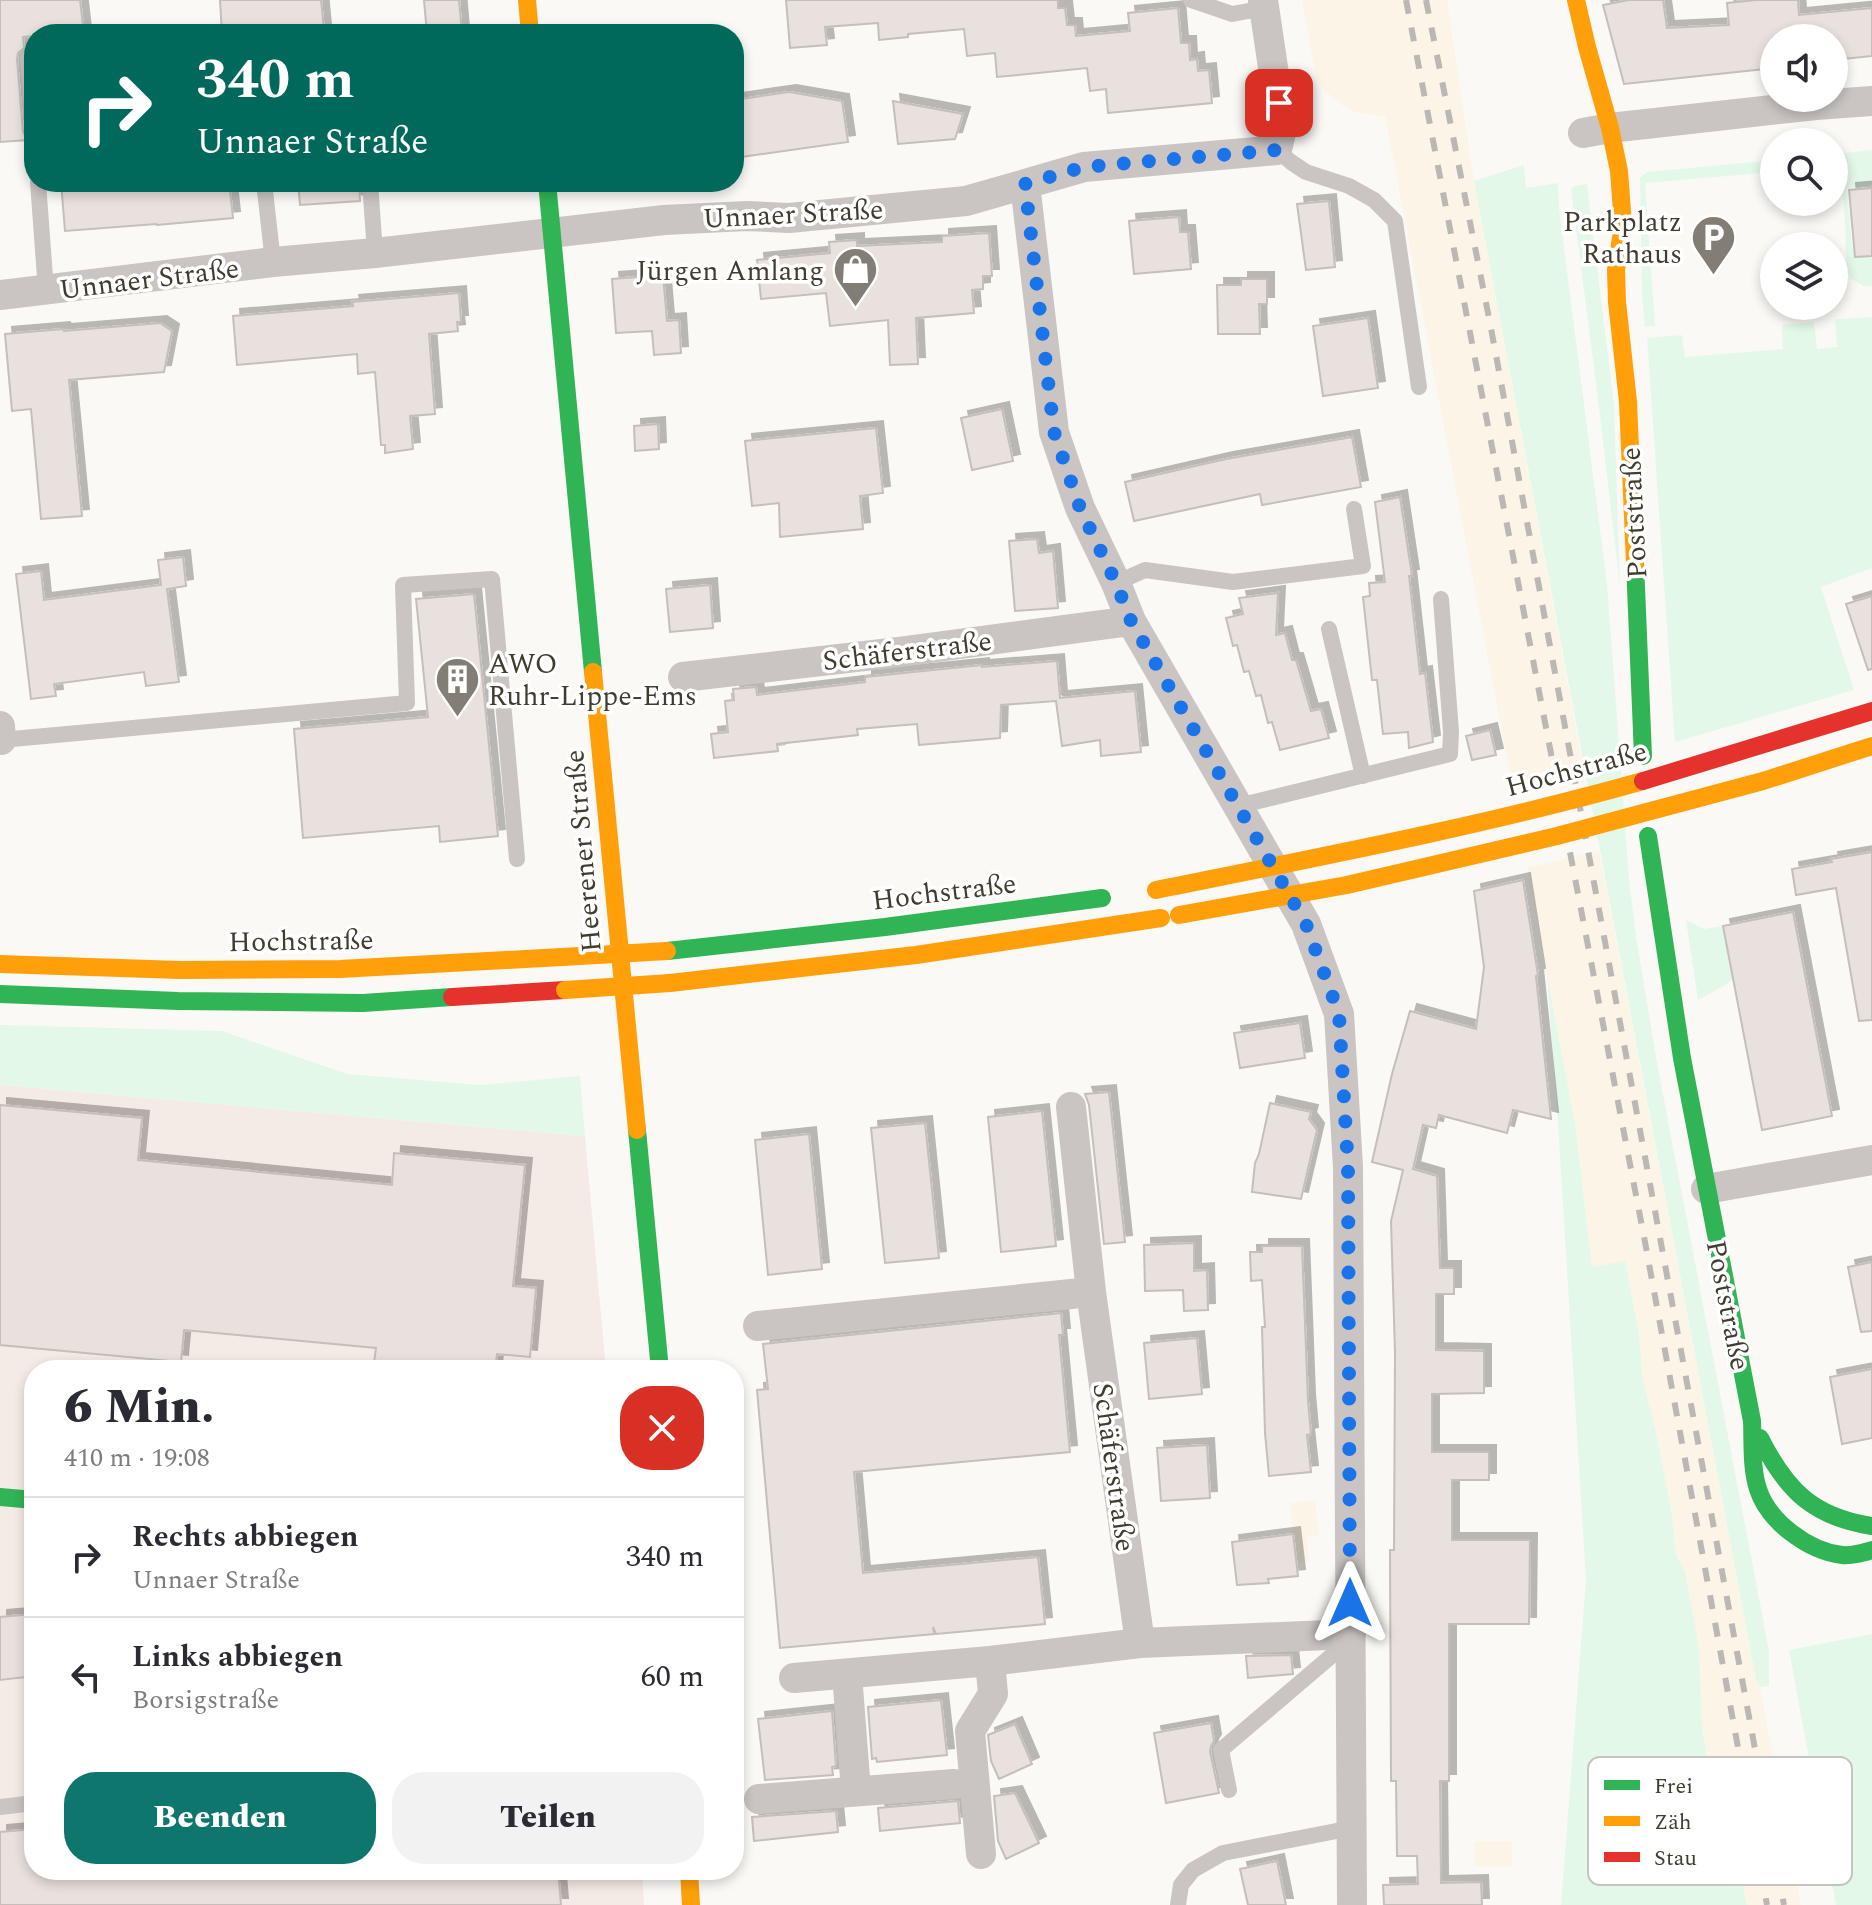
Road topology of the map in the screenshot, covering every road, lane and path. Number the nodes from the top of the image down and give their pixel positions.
1 (527, 0) edge
2 (1191, 0) edge
3 (1576, 0) edge
4 (1264, 4) edge
5 (529, 24) edge
6 (1872, 101) edge
7 (1590, 132) junction
8 (1277, 150) junction
9 (1025, 184) junction
10 (39, 192) edge
11 (265, 192) edge
12 (371, 192) edge
13 (548, 192) edge
14 (553, 232) junction
15 (1605, 241) dead end
16 (375, 253) junction
17 (273, 262) junction
18 (1616, 270) junction
19 (46, 291) junction
20 (0, 295) edge
21 (1419, 387) dead end
22 (1354, 509) dead end
23 (1116, 583) junction
24 (1441, 599) dead end
25 (1131, 621) junction
26 (1329, 629) dead end
27 (683, 677) dead end
28 (1872, 711) edge
29 (1, 733) edge
30 (1872, 746) edge
31 (1643, 756) dead end
32 (1363, 776) junction
33 (1238, 806) junction
34 (1648, 836) dead end
35 (517, 859) dead end
36 (0, 964) edge
37 (0, 994) edge
38 (1071, 1107) dead end
39 (1872, 1160) edge
40 (1706, 1189) junction
41 (1091, 1292) junction
42 (758, 1326) dead end
43 (659, 1360) edge
44 (1752, 1421) junction
45 (0, 1497) edge
46 (24, 1499) edge
47 (1872, 1526) edge
48 (1872, 1550) edge
49 (1351, 1636) junction
50 (1140, 1643) junction
51 (990, 1661) junction
52 (847, 1674) junction
53 (794, 1678) dead end
54 (954, 1784) dead end
55 (1229, 1790) dead end
56 (856, 1791) junction
57 (759, 1799) dead end
58 (24, 1804) edge
59 (0, 1807) edge
60 (1352, 1828) junction
61 (981, 1854) dead end
62 (690, 1880) edge
63 (691, 1905) edge
64 (1178, 1905) edge
65 (1352, 1905) edge

1 - 5 main road
2 - 4 lane
3 - 7 main road, Poststraße
4 - 8 street
6 - 7 street
7 - 18 main road, Poststraße
8 - 9 street, Unnaer Straße
8 - 21 lane
9 - 14 street, Unnaer Straße
9 - 23 street
10 - 19 lane
11 - 17 lane
12 - 16 lane
13 - 14 main road, Heerener Straße
14 - 16 street, Unnaer Straße
14 - 43 main road, Heerener Straße
15 - 18 main road, Poststraße
16 - 17 street, Unnaer Straße
17 - 19 street, Unnaer Straße
18 - 31 main road, Poststraße
19 - 20 street, Unnaer Straße
22 - 23 lane
23 - 25 street
24 - 32 lane
25 - 27 street, Schäferstraße
25 - 33 street
26 - 32 lane
28 - 36 main road, Hochstraße, bridge
29 - 35 lane
30 - 37 main road, bridge
32 - 33 lane
33 - 49 street
34 - 40 main road, Poststraße
38 - 41 street, Schäferstraße
39 - 40 street
40 - 44 main road, Poststraße
41 - 42 street
41 - 50 street, Schäferstraße
44 - 47 main road, Poststraße
44 - 48 main road, Poststraße
45 - 46 main road
49 - 50 street
49 - 55 lane
49 - 60 street
50 - 51 street
51 - 52 street
51 - 61 street
52 - 53 street
52 - 56 street
54 - 56 street
56 - 57 street
58 - 59 lane
60 - 64 lane
60 - 65 street
62 - 63 main road

